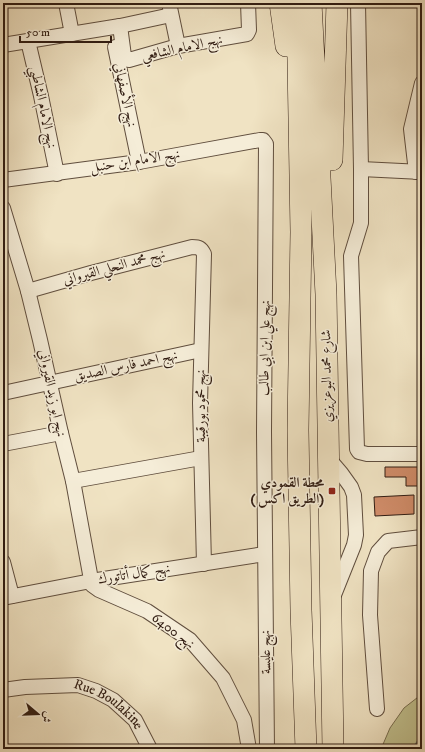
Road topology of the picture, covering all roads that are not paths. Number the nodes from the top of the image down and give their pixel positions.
1 (66, 3) edge
2 (248, 3) edge
3 (280, 3) edge
4 (297, 3) edge
5 (311, 3) edge
6 (337, 3) edge
7 (358, 3) edge
8 (170, 9) edge
9 (115, 27) junction
10 (72, 34) junction
11 (28, 41) junction
12 (3, 45) edge
13 (178, 46) junction
14 (422, 83) edge
15 (265, 141) joint
16 (139, 162) junction
17 (361, 168) junction
18 (419, 172) edge
19 (57, 174) junction
20 (4, 178) edge
21 (3, 208) edge
22 (301, 232) junction
23 (201, 249) joint
24 (28, 290) junction
25 (326, 294) junction
26 (201, 350) junction
27 (50, 382) junction
28 (3, 393) edge
29 (61, 433) junction
30 (3, 444) edge
31 (422, 454) edge
32 (201, 458) junction
33 (72, 480) junction
34 (422, 537) edge
35 (265, 554) junction
36 (3, 562) edge
37 (204, 564) junction
38 (91, 581) junction
39 (8, 597) edge
40 (3, 690) edge
41 (377, 709) dead end
42 (150, 749) edge
43 (249, 749) edge
44 (267, 749) edge
45 (306, 749) edge
46 (333, 749) edge

1 - 10 street
2 - 13 street, نهج الامام الشافعي
3 - 22 highway
4 - 22 highway, شارع محمد البوعزيزي
5 - 25 highway, شارع محمد البوعزيزي
6 - 25 highway
7 - 17 street
8 - 9 street
8 - 13 street
9 - 10 street
9 - 13 street, نهج الامام الشافعي
9 - 16 street, نهج الأصفهاني
10 - 11 street
11 - 12 street
11 - 19 street, نهج الامام الشاطبي
14 - 18 street
15 - 16 street, نهج الامام ابن حنبل
15 - 35 street, نهج علي ابن ابي طالب
16 - 19 street, نهج الامام ابن حنبل
17 - 18 street
17 - 31 street
19 - 20 street, نهج الامام ابن حنبل
21 - 24 street, نهج ابو زيد القيرواني
22 - 45 highway, شارع محمد البوعزيزي
23 - 24 street, نهج محمد النحلي القيرواني
23 - 26 street, نهج محمود بورقيبة
24 - 27 street, نهج ابو زيد القيرواني
25 - 46 highway, شارع محمد البوعزيزي
26 - 27 street, نهج احمد فارس الصديق
26 - 32 street, نهج محمود بورقيبة
27 - 28 street, نهج احمد فارس الصديق
27 - 29 street, نهج ابو زيد القيرواني
29 - 30 street
29 - 33 street, نهج ابو زيد القيرواني
32 - 33 street
32 - 37 street, نهج محمود بورقيبة
33 - 38 street, نهج ابو زيد القيرواني
34 - 41 street
35 - 37 street, نهج كمال أتاتورك
35 - 44 street, نهج عليسة
36 - 39 street
37 - 38 street, نهج كمال أتاتورك
38 - 39 street, نهج كمال أتاتورك
38 - 43 street, نهج 6400
40 - 42 street, Rue Boulakine

